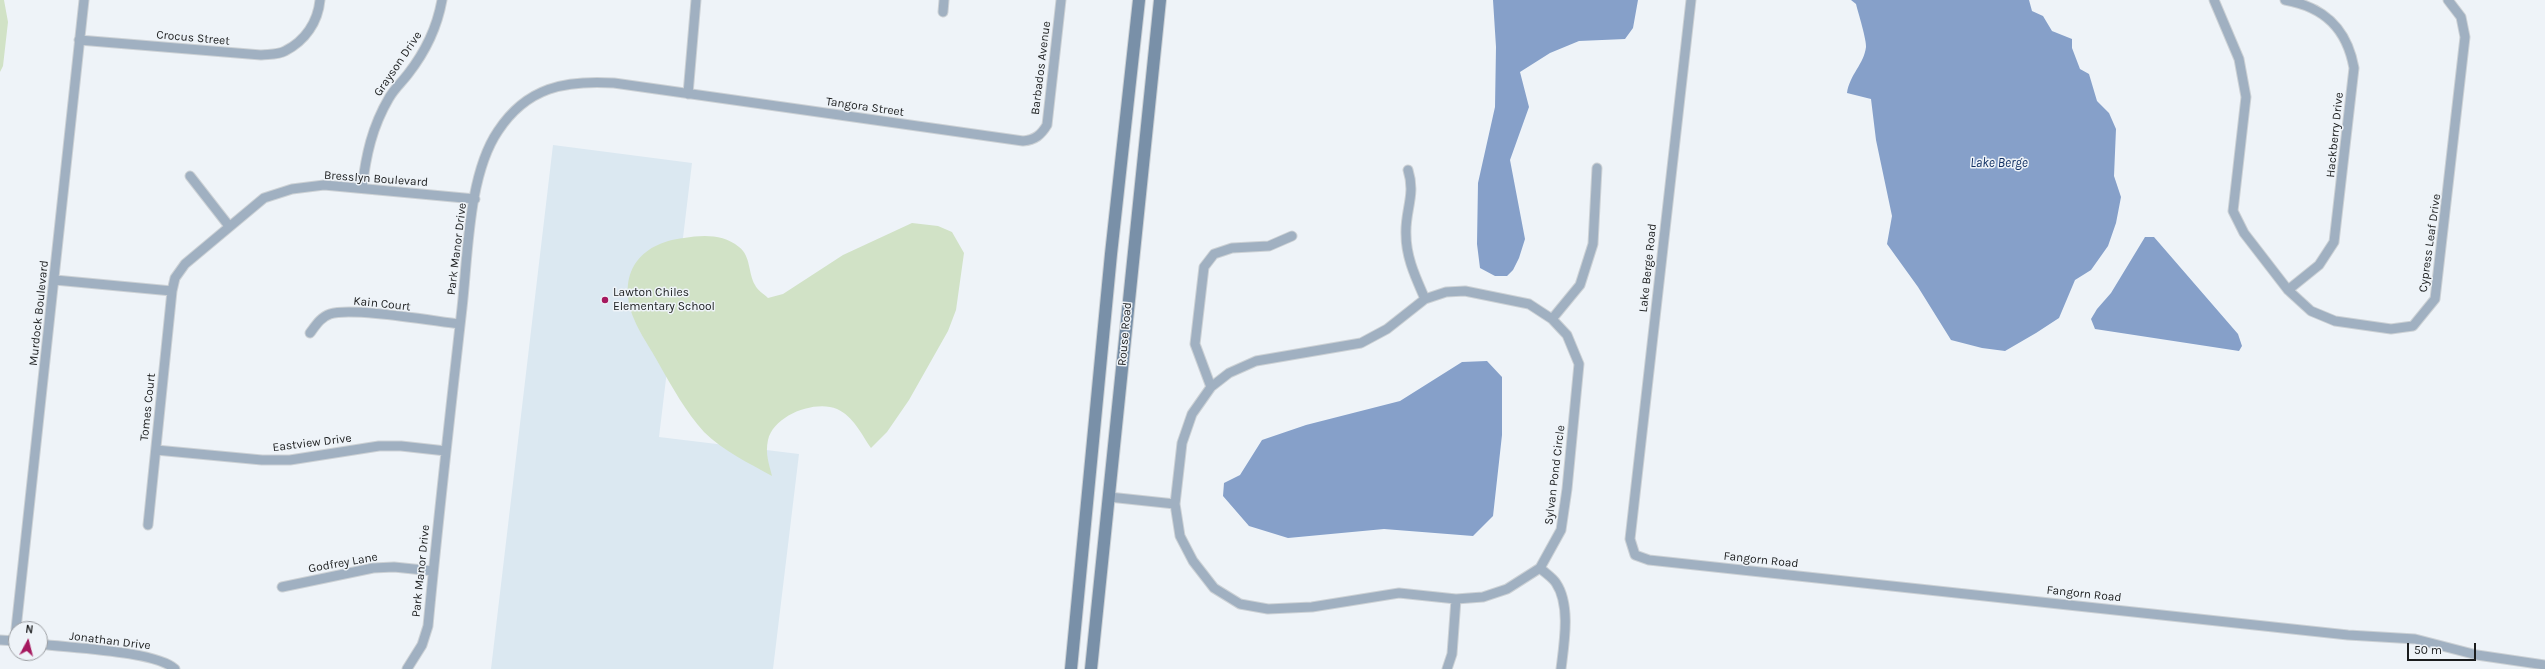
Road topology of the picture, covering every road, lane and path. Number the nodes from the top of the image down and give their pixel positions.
1 (84, 0) edge
2 (320, 0) edge
3 (442, 0) edge
4 (696, 0) edge
5 (944, 0) edge
6 (1061, 0) edge
7 (1139, 0) edge
8 (1160, 0) edge
9 (1690, 0) edge
10 (2214, 0) edge
11 (2286, 0) edge
12 (2448, 0) edge
13 (943, 12) dead end
14 (79, 40) junction
15 (688, 94) junction
16 (1038, 136) joint
17 (1597, 168) dead end
18 (1408, 170) dead end
19 (190, 176) dead end
20 (362, 188) junction
21 (474, 199) junction
22 (229, 226) junction
23 (1292, 236) dead end
24 (55, 280) junction
25 (2288, 290) junction
26 (172, 291) junction
27 (1426, 299) junction
28 (1552, 319) junction
29 (460, 324) junction
30 (310, 333) dead end
31 (1211, 387) junction
32 (156, 450) junction
33 (446, 452) junction
34 (1109, 497) junction
35 (1175, 504) junction
36 (148, 525) dead end
37 (1630, 540) joint
38 (1540, 568) junction
39 (433, 571) junction
40 (282, 587) dead end
41 (1456, 599) junction
42 (17, 621) edge
43 (48, 645) edge
44 (2545, 665) edge
45 (175, 669) edge
46 (407, 669) edge
47 (1071, 669) edge
48 (1091, 669) edge
49 (1447, 669) edge
50 (1561, 669) edge

1 - 14 street, Murdock Boulevard
2 - 14 street, Crocus Street
3 - 20 street, Grayson Drive
4 - 15 street
5 - 13 street
6 - 16 street, Barbados Avenue
7 - 47 street, Rouse Road
8 - 34 street, Rouse Road
9 - 37 street, Lake Berge Road
10 - 25 street, Cypress Leaf Drive
11 - 25 street, Hackberry Drive
12 - 25 street, Cypress Leaf Drive
14 - 24 street, Murdock Boulevard
15 - 16 street, Tangora Street
15 - 21 street, Park Manor Drive
17 - 28 street
18 - 27 street
19 - 22 street
20 - 21 street, Bresslyn Boulevard
20 - 22 street, Bresslyn Boulevard
21 - 29 street, Park Manor Drive
22 - 26 street, Bresslyn Boulevard
23 - 31 street
24 - 26 street
24 - 42 street, Murdock Boulevard
26 - 32 street, Tomes Court
27 - 28 street, Sylvan Pond Circle
27 - 31 street, Sylvan Pond Circle
28 - 38 street, Sylvan Pond Circle
29 - 30 street, Kain Court
29 - 33 street, Park Manor Drive
31 - 35 street, Sylvan Pond Circle
32 - 33 street, Eastview Drive
32 - 36 street, Tomes Court
33 - 39 street, Park Manor Drive
34 - 35 street
34 - 48 street, Rouse Road
35 - 41 street, Sylvan Pond Circle
37 - 44 street, Fangorn Road
38 - 41 street, Sylvan Pond Circle
38 - 50 street
39 - 40 street, Godfrey Lane
39 - 46 street, Park Manor Drive
41 - 49 street
43 - 45 street, Jonathan Drive

